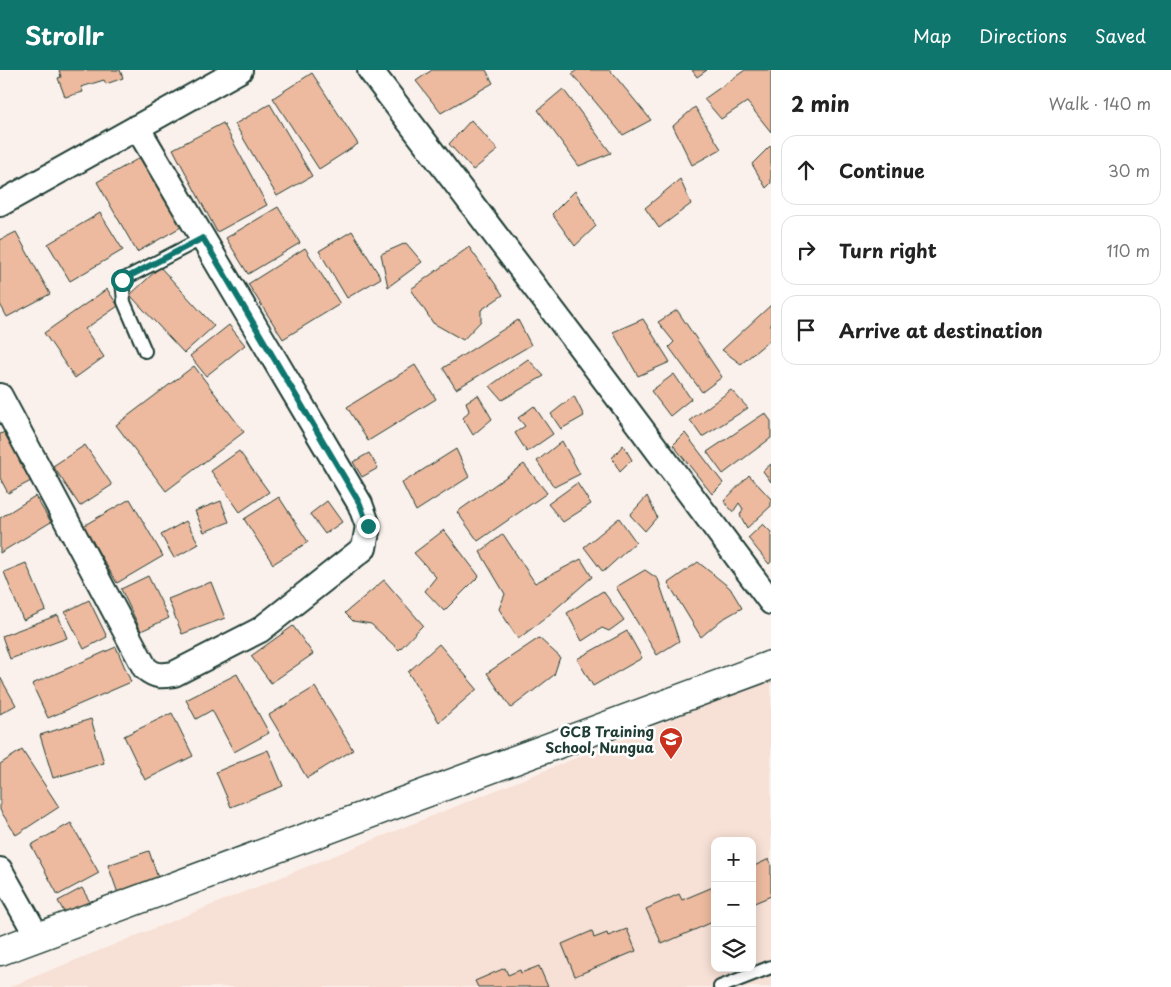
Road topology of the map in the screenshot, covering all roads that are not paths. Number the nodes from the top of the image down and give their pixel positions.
1 (240, 70) edge
2 (370, 70) edge
3 (138, 127) junction
4 (0, 204) edge
5 (203, 238) junction
6 (145, 351) dead end
7 (0, 396) edge
8 (771, 602) edge
9 (771, 665) edge
10 (0, 870) edge
11 (37, 936) junction
12 (0, 950) edge
13 (771, 966) edge
14 (720, 987) edge

1 - 3 street
2 - 8 street
3 - 4 street
3 - 5 street
5 - 6 lane
5 - 7 street
9 - 11 street
10 - 11 street
11 - 12 street
13 - 14 lane

